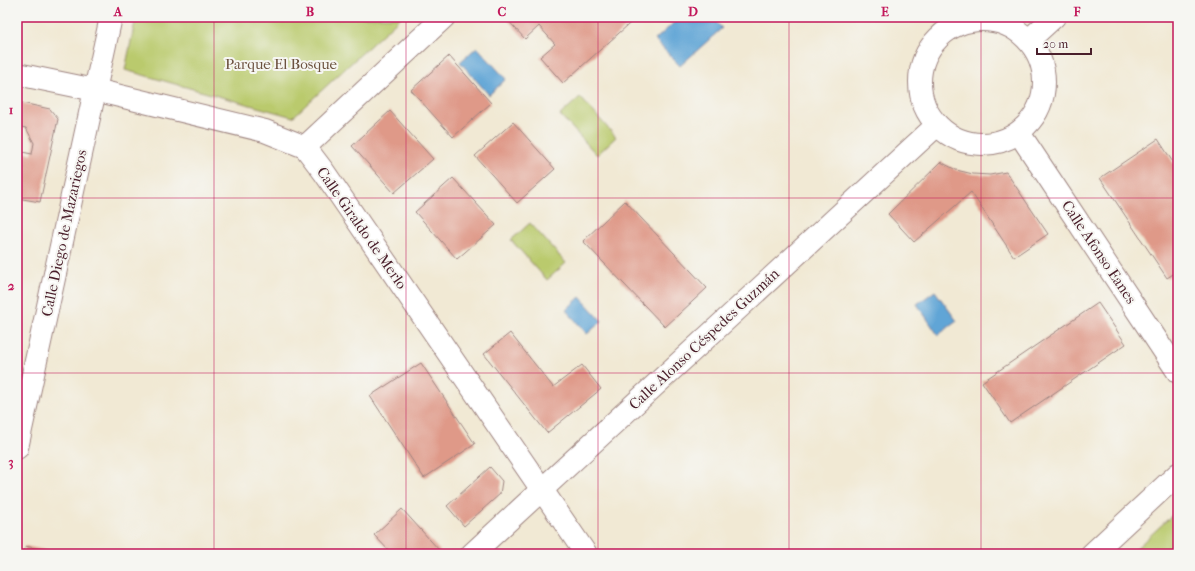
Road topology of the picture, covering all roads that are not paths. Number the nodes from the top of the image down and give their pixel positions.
1 (111, 17) edge
2 (444, 17) edge
3 (1054, 17) edge
4 (943, 23) edge
5 (1030, 39) junction
6 (17, 74) edge
7 (96, 90) junction
8 (937, 125) junction
9 (1020, 133) junction
10 (305, 147) junction
11 (1178, 372) edge
12 (17, 448) edge
13 (1178, 474) edge
14 (542, 488) junction
15 (472, 554) edge
16 (586, 554) edge
17 (1092, 554) edge

1 - 7 street, Calle Diego de Mazariegos
2 - 10 street
3 - 5 street
4 - 5 street
4 - 8 street
5 - 9 street
6 - 7 street
7 - 10 street
7 - 12 street, Calle Diego de Mazariegos
8 - 9 street
8 - 14 street, Calle Alonso Céspedes Guzmán
9 - 11 street, Calle Afonso Eanes
10 - 14 street, Calle Giraldo de Merlo
13 - 17 street
14 - 15 street, Calle Alonso Céspedes Guzmán
14 - 16 street, Calle Giraldo de Merlo

